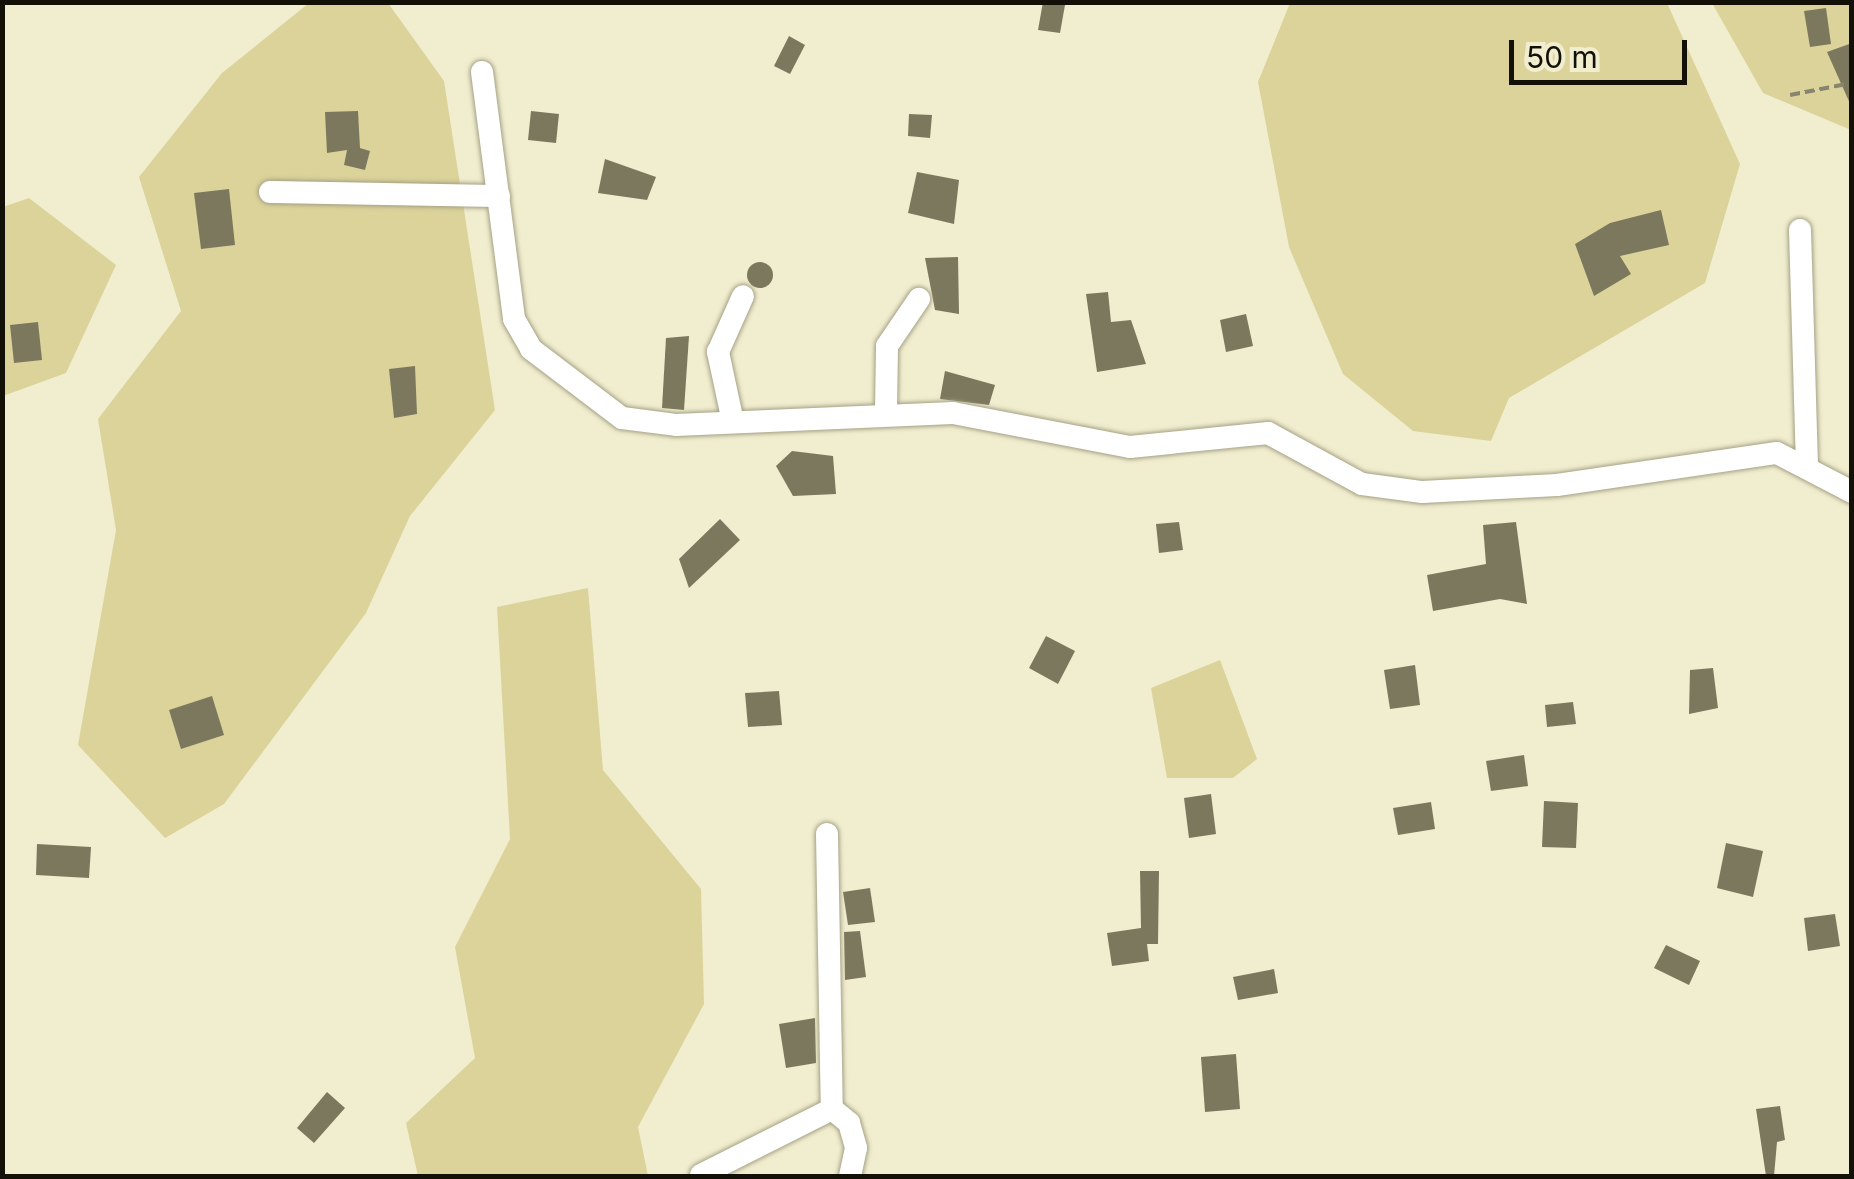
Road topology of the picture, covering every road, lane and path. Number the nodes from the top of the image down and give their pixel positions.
1 (482, 72) dead end
2 (1852, 83) edge
3 (1790, 95) dead end
4 (270, 192) dead end
5 (499, 196) junction
6 (1800, 230) dead end
7 (743, 296) dead end
8 (919, 299) dead end
9 (886, 412) junction
10 (733, 422) junction
11 (1807, 467) junction
12 (1852, 492) edge
13 (827, 834) dead end
14 (832, 1110) junction
15 (701, 1174) edge
16 (850, 1176) edge

1 - 5 street
2 - 3 path
4 - 5 street
5 - 10 street
6 - 11 street
7 - 10 street
8 - 9 street
9 - 10 street
9 - 11 street
11 - 12 street
13 - 14 street
14 - 15 street
14 - 16 street

